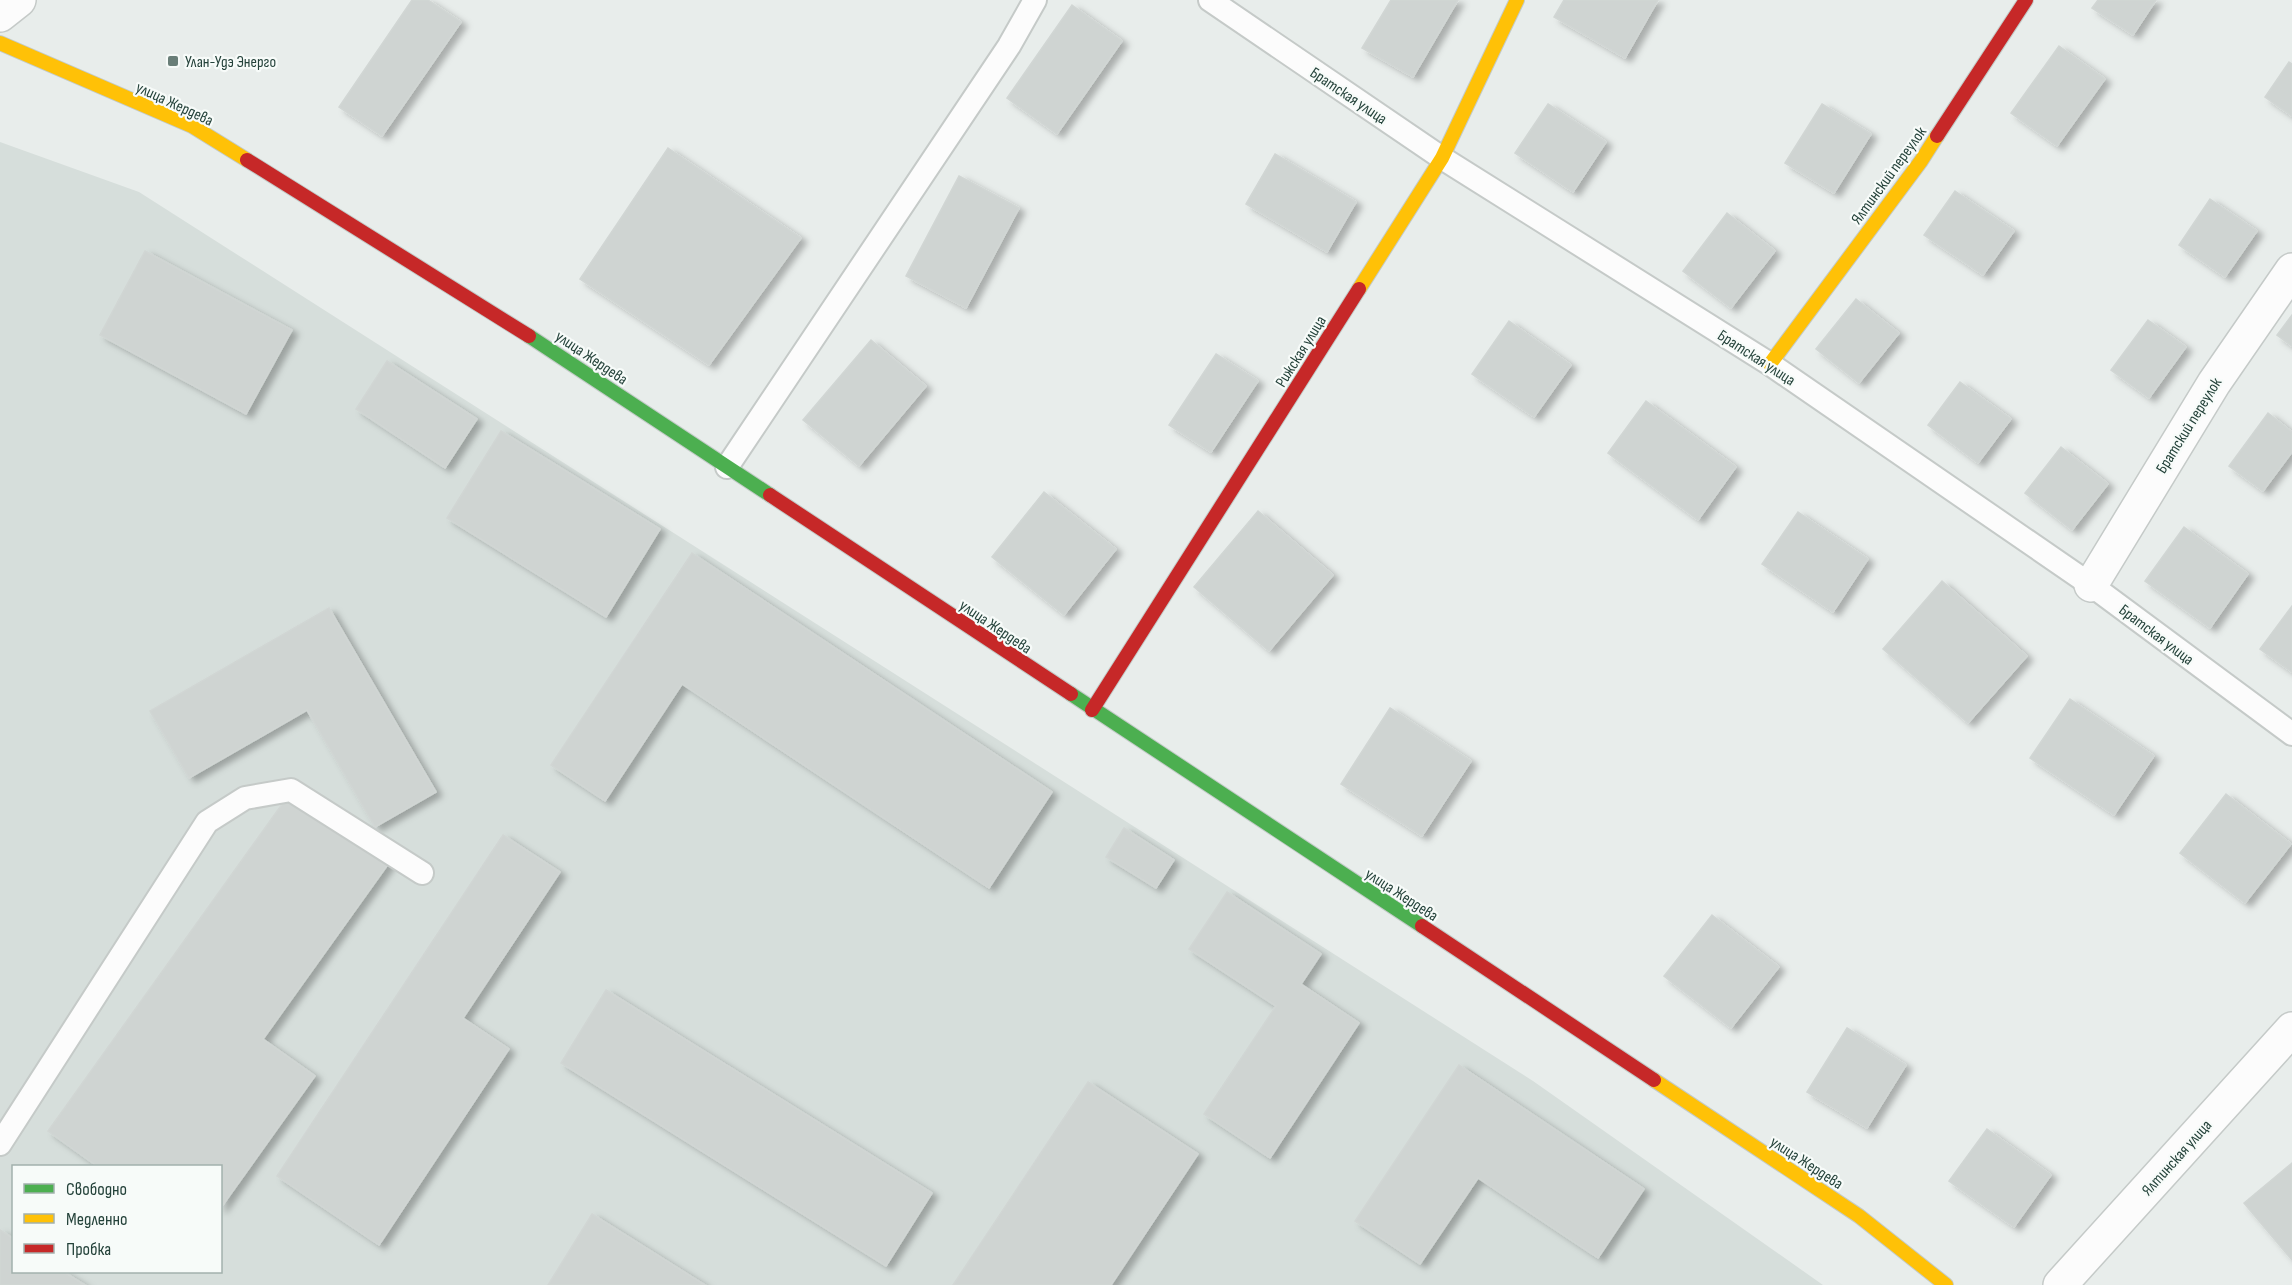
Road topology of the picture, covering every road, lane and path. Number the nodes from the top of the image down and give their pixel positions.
1 (19, 0) edge
2 (1035, 0) edge
3 (1210, 0) edge
4 (1517, 0) edge
5 (2026, 0) edge
6 (0, 15) edge
7 (0, 43) edge
8 (1442, 158) junction
9 (2292, 270) edge
10 (1770, 364) junction
11 (727, 467) junction
12 (2091, 585) junction
13 (1092, 710) junction
14 (2292, 734) edge
15 (422, 873) dead end
16 (2292, 1029) edge
17 (0, 1144) edge
18 (1946, 1285) edge
19 (2060, 1285) edge

1 - 6 street
2 - 11 lane
3 - 8 lane, Братская улица
4 - 8 main road, Рижская улица
5 - 10 main road, Ялтинский переулок
7 - 11 main road, улица Жердева
8 - 10 lane, Братская улица
8 - 13 main road, Рижская улица
9 - 12 street, Братский переулок
10 - 12 lane, Братская улица
11 - 13 main road, улица Жердева
12 - 14 lane, Братская улица
13 - 18 main road, улица Жердева
15 - 17 lane
16 - 19 street, Ялтинская улица

